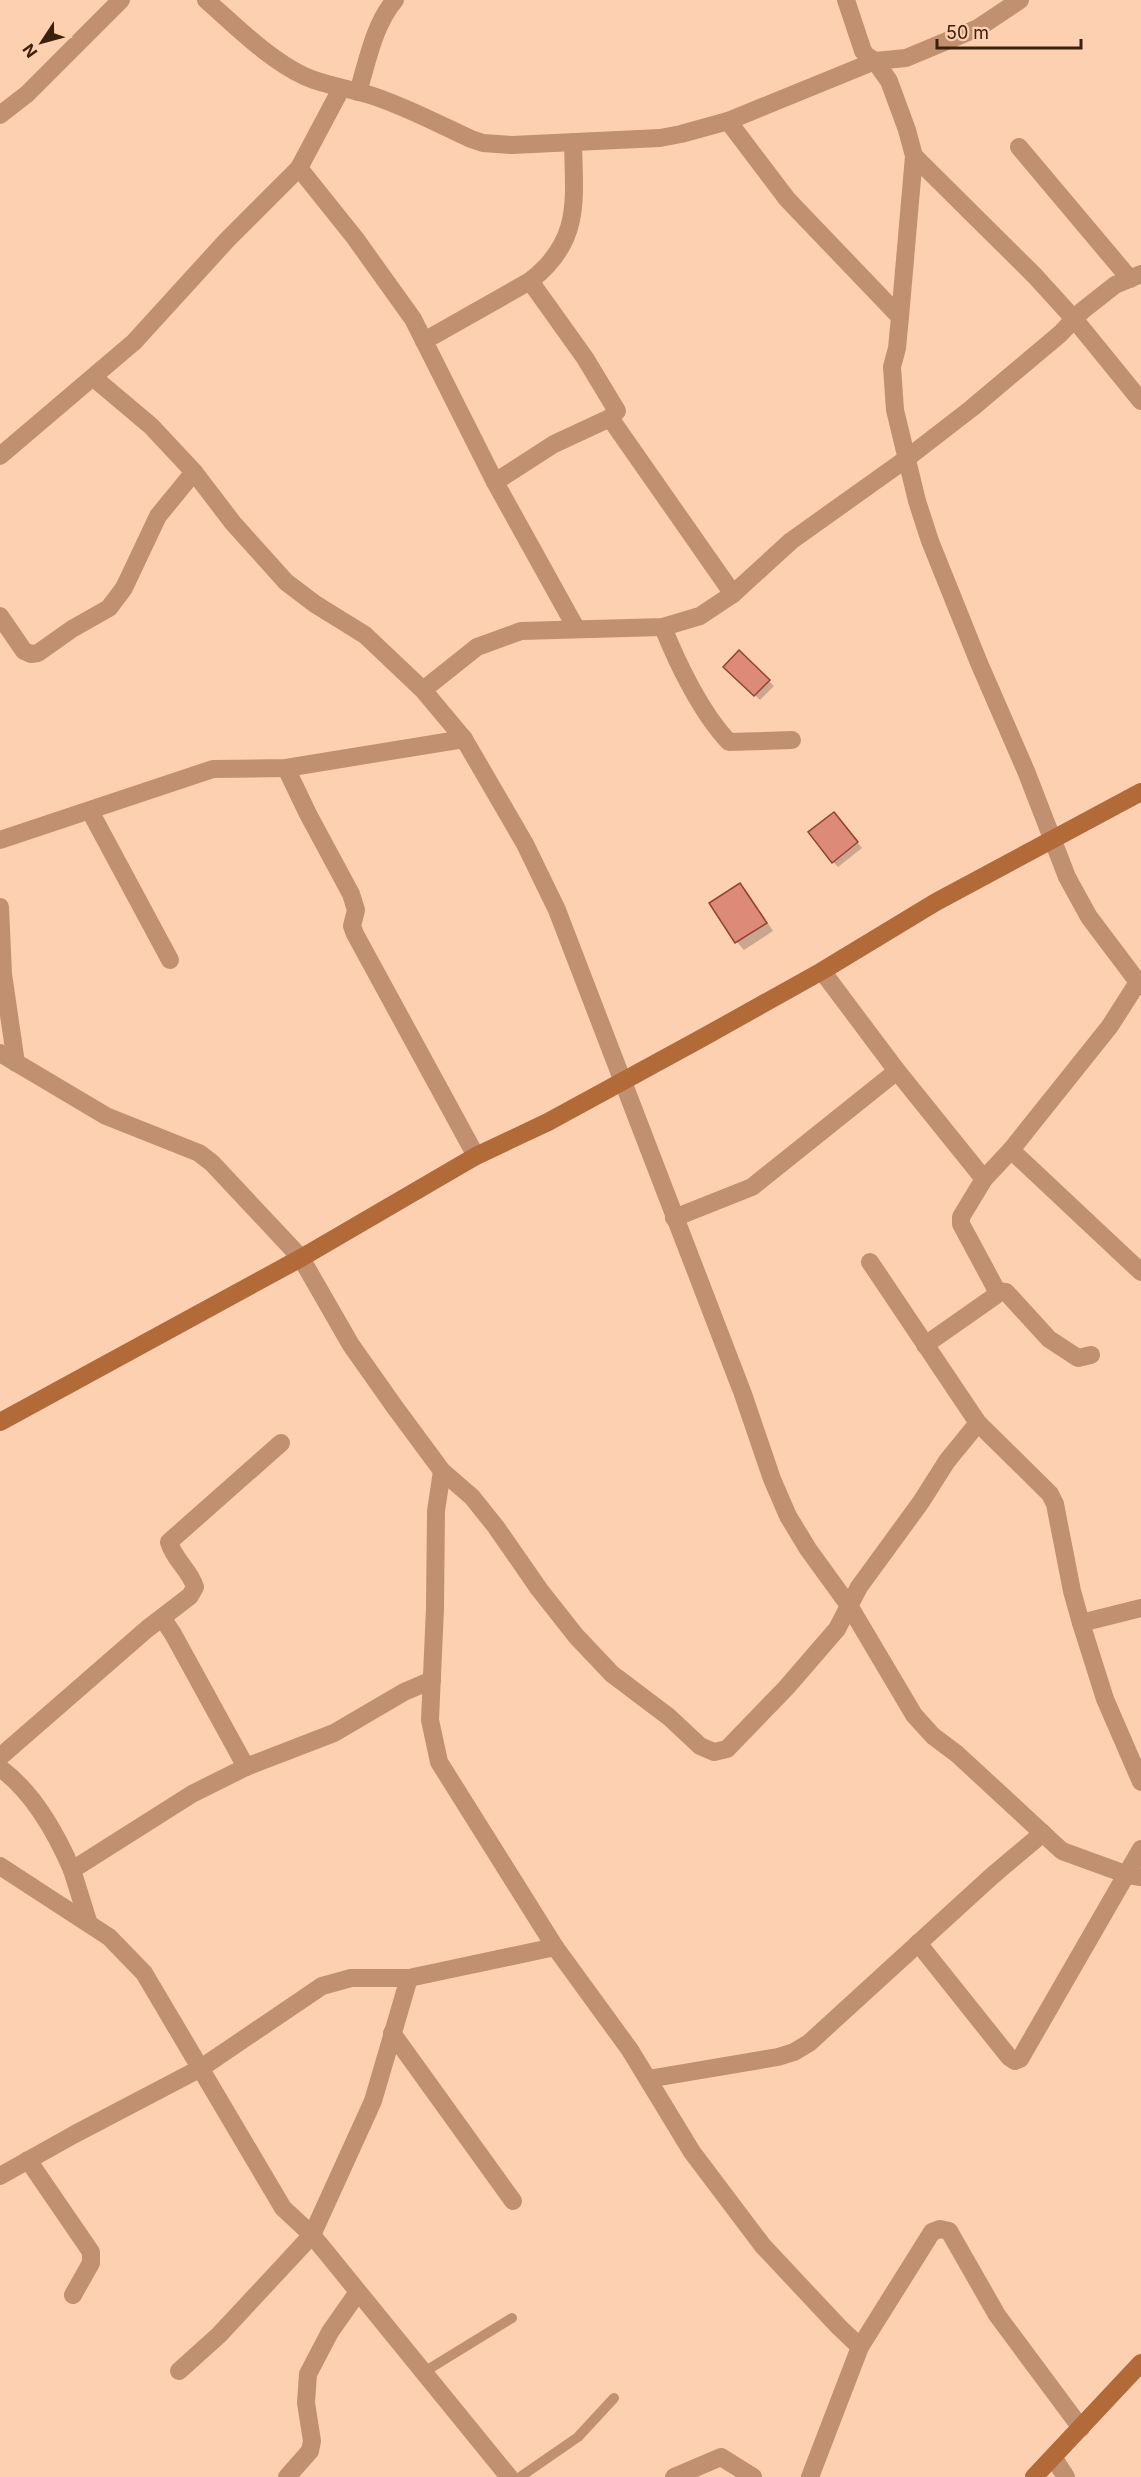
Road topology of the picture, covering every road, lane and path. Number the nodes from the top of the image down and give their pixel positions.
1 (121, 0) edge
2 (206, 0) edge
3 (395, 0) edge
4 (846, 0) edge
5 (1020, 0) edge
6 (875, 61) junction
7 (349, 91) junction
8 (0, 116) edge
9 (728, 121) junction
10 (573, 142) junction
11 (1019, 147) dead end
12 (914, 156) junction
13 (299, 168) junction
14 (1136, 276) edge
15 (530, 281) junction
16 (900, 317) junction
17 (1075, 320) junction
18 (424, 341) junction
19 (94, 378) junction
20 (1141, 401) edge
21 (610, 418) junction
22 (0, 456) edge
23 (906, 459) junction
24 (194, 472) junction
25 (495, 482) junction
26 (733, 594) junction
27 (0, 616) edge
28 (663, 627) junction
29 (576, 628) junction
30 (423, 690) junction
31 (464, 739) junction
32 (792, 740) dead end
33 (286, 768) junction
34 (1141, 792) edge
35 (90, 811) junction
36 (0, 840) edge
37 (1053, 841) junction
38 (0, 907) edge
39 (170, 960) dead end
40 (822, 971) junction
41 (1139, 984) edge
42 (0, 1053) edge
43 (16, 1064) junction
44 (897, 1071) junction
45 (622, 1081) junction
46 (1011, 1150) junction
47 (476, 1156) junction
48 (984, 1179) junction
49 (674, 1218) junction
50 (301, 1258) junction
51 (870, 1262) dead end
52 (1141, 1272) edge
53 (997, 1291) junction
54 (925, 1345) junction
55 (1091, 1355) dead end
56 (0, 1422) edge
57 (978, 1423) junction
58 (281, 1443) dead end
59 (442, 1471) junction
60 (850, 1607) junction
61 (1141, 1608) edge
62 (163, 1620) junction
63 (1081, 1623) junction
64 (432, 1680) junction
65 (0, 1756) edge
66 (246, 1767) junction
67 (0, 1768) edge
68 (1141, 1782) edge
69 (1043, 1833) junction
70 (1141, 1849) edge
71 (0, 1866) edge
72 (72, 1870) junction
73 (1134, 1876) edge
74 (88, 1922) junction
75 (918, 1943) junction
76 (555, 1947) junction
77 (409, 1978) junction
78 (392, 2033) junction
79 (201, 2068) junction
80 (648, 2079) junction
81 (28, 2160) junction
82 (0, 2176) edge
83 (513, 2201) dead end
84 (312, 2235) junction
85 (358, 2292) junction
86 (74, 2295) dead end
87 (512, 2318) dead end
88 (860, 2347) junction
89 (179, 2371) dead end
90 (423, 2372) junction
91 (1138, 2372) edge
92 (614, 2398) dead end
93 (1081, 2428) junction
94 (1053, 2457) junction
95 (287, 2477) edge
96 (509, 2477) edge
97 (520, 2477) edge
98 (674, 2477) edge
99 (753, 2477) edge
100 (810, 2477) edge
101 (1034, 2477) edge
102 (1066, 2477) edge

1 - 8 street
2 - 7 street
3 - 7 street
4 - 6 street
5 - 6 street
6 - 9 street
6 - 12 street
7 - 10 street
7 - 13 street
9 - 10 street
9 - 16 street
10 - 15 street
11 - 14 street
12 - 16 street
12 - 17 street
13 - 18 street
13 - 19 street
14 - 17 street
15 - 18 street
15 - 21 street
16 - 23 street
17 - 20 street
17 - 23 street
18 - 25 street
19 - 22 street
19 - 24 street
21 - 25 street
21 - 26 street
23 - 26 street
23 - 37 street
24 - 27 street
24 - 30 street
25 - 29 street
26 - 28 street
28 - 29 street
28 - 32 street
29 - 30 street
30 - 31 street
31 - 33 street
31 - 45 street
33 - 35 street
33 - 47 street
34 - 37 street
35 - 36 street
35 - 39 street
37 - 40 street
37 - 41 street
38 - 43 street
40 - 44 street
40 - 45 street
41 - 46 street
42 - 43 street
43 - 50 street
44 - 48 street
44 - 49 street
45 - 47 street
45 - 49 street
46 - 48 street
46 - 52 street
47 - 50 street
48 - 53 street
49 - 60 street
50 - 56 street
50 - 59 street
51 - 54 street
53 - 54 street
53 - 55 street
54 - 57 street
57 - 60 street
57 - 63 street
58 - 62 street
59 - 60 street
59 - 64 street
60 - 69 street
61 - 63 street
62 - 65 street
62 - 66 street
63 - 68 street
64 - 66 street
64 - 76 street
66 - 72 street
67 - 72 street
69 - 73 street
69 - 75 street
70 - 73 street
71 - 74 street
72 - 74 street
73 - 75 street
74 - 79 street
75 - 80 street
76 - 77 street
76 - 80 street
77 - 78 street
77 - 79 street
78 - 83 street
78 - 84 street
79 - 81 street
79 - 84 street
80 - 88 street
81 - 82 street
81 - 86 street
84 - 85 street
84 - 89 street
85 - 90 street
85 - 95 street
87 - 90 lane
88 - 93 street
88 - 100 street
90 - 96 street
91 - 93 street
92 - 97 lane
93 - 94 street
94 - 101 street
94 - 102 street
98 - 99 street

